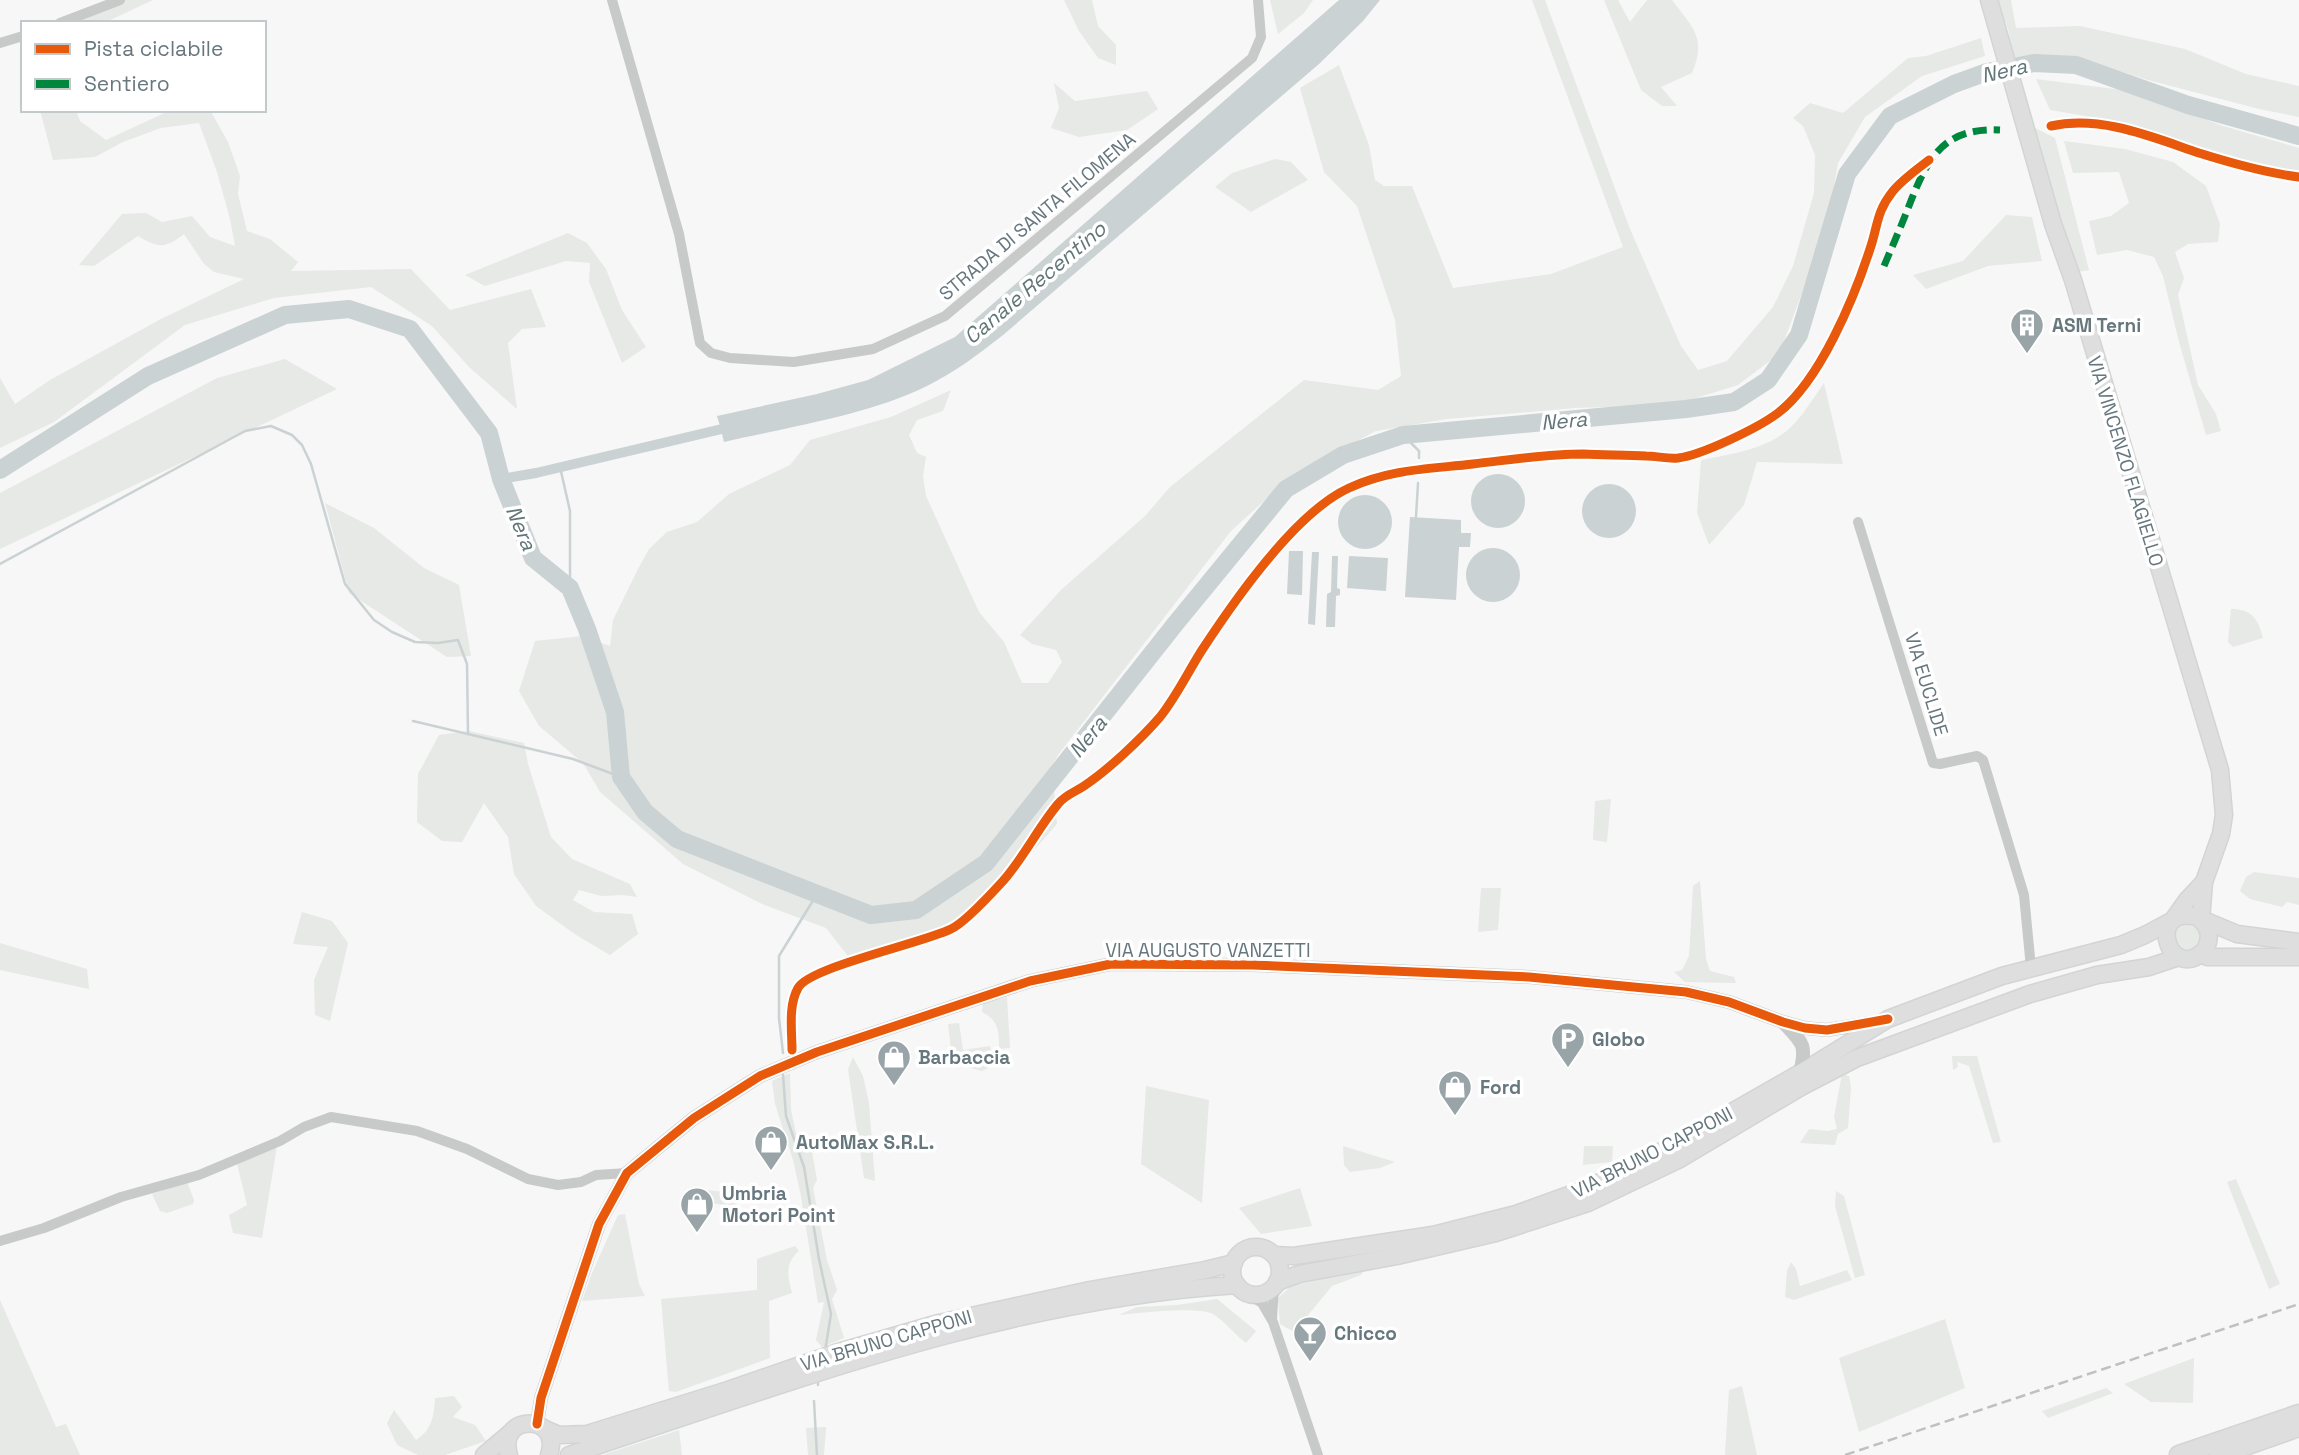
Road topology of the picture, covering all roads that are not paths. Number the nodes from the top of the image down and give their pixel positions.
1 (120, 0) edge
2 (612, 0) edge
3 (1258, 0) edge
4 (1989, 0) edge
5 (65, 21) edge
6 (21, 37) edge
7 (0, 43) edge
8 (1858, 522) dead end
9 (2204, 882) junction
10 (2173, 920) junction
11 (2201, 920) junction
12 (2299, 942) edge
13 (2200, 954) junction
14 (2179, 957) junction
15 (2299, 957) edge
16 (2031, 968) junction
17 (1888, 1019) junction
18 (1783, 1022) junction
19 (1893, 1043) junction
20 (1800, 1073) junction
21 (627, 1173) junction
22 (0, 1241) edge
23 (1274, 1255) junction
24 (1234, 1263) junction
25 (1276, 1285) junction
26 (1242, 1289) junction
27 (1273, 1322) junction
28 (2299, 1414) edge
29 (541, 1427) junction
30 (2299, 1427) edge
31 (510, 1433) junction
32 (484, 1455) edge
33 (509, 1455) edge
34 (549, 1455) edge
35 (569, 1455) edge
36 (1318, 1455) edge
37 (2179, 1455) edge
38 (2220, 1455) edge

1 - 5 street
2 - 3 street, STRADA DI SANTA FILOMENA
4 - 9 main road, VIA VINCENZO FLAGIELLO
6 - 7 street
8 - 16 street, VIA EUCLIDE
9 - 10 main road, VIA VINCENZO FLAGIELLO
9 - 11 main road, VIA VINCENZO FLAGIELLO
10 - 11 main road
10 - 14 main road
10 - 16 main road, VIA BRUNO CAPPONI
11 - 12 main road
11 - 13 main road
13 - 14 main road
13 - 15 main road
14 - 19 main road, VIA BRUNO CAPPONI
16 - 17 main road, VIA BRUNO CAPPONI
17 - 18 street, VIA AUGUSTO VANZETTI
17 - 19 main road
17 - 20 main road, VIA BRUNO CAPPONI
18 - 20 street
18 - 21 street, VIA AUGUSTO VANZETTI
19 - 25 main road, VIA BRUNO CAPPONI
20 - 23 main road, VIA BRUNO CAPPONI
21 - 22 street
21 - 29 street, VIA AUGUSTO VANZETTI
23 - 24 main road, VIA BRUNO CAPPONI
23 - 25 main road
24 - 26 main road
24 - 29 main road, VIA BRUNO CAPPONI
25 - 26 main road, VIA BRUNO CAPPONI
25 - 27 street
26 - 27 street
26 - 35 main road, VIA BRUNO CAPPONI
27 - 36 street
28 - 37 highway
29 - 31 main road
29 - 34 main road
30 - 38 highway
31 - 32 main road
31 - 33 main road

